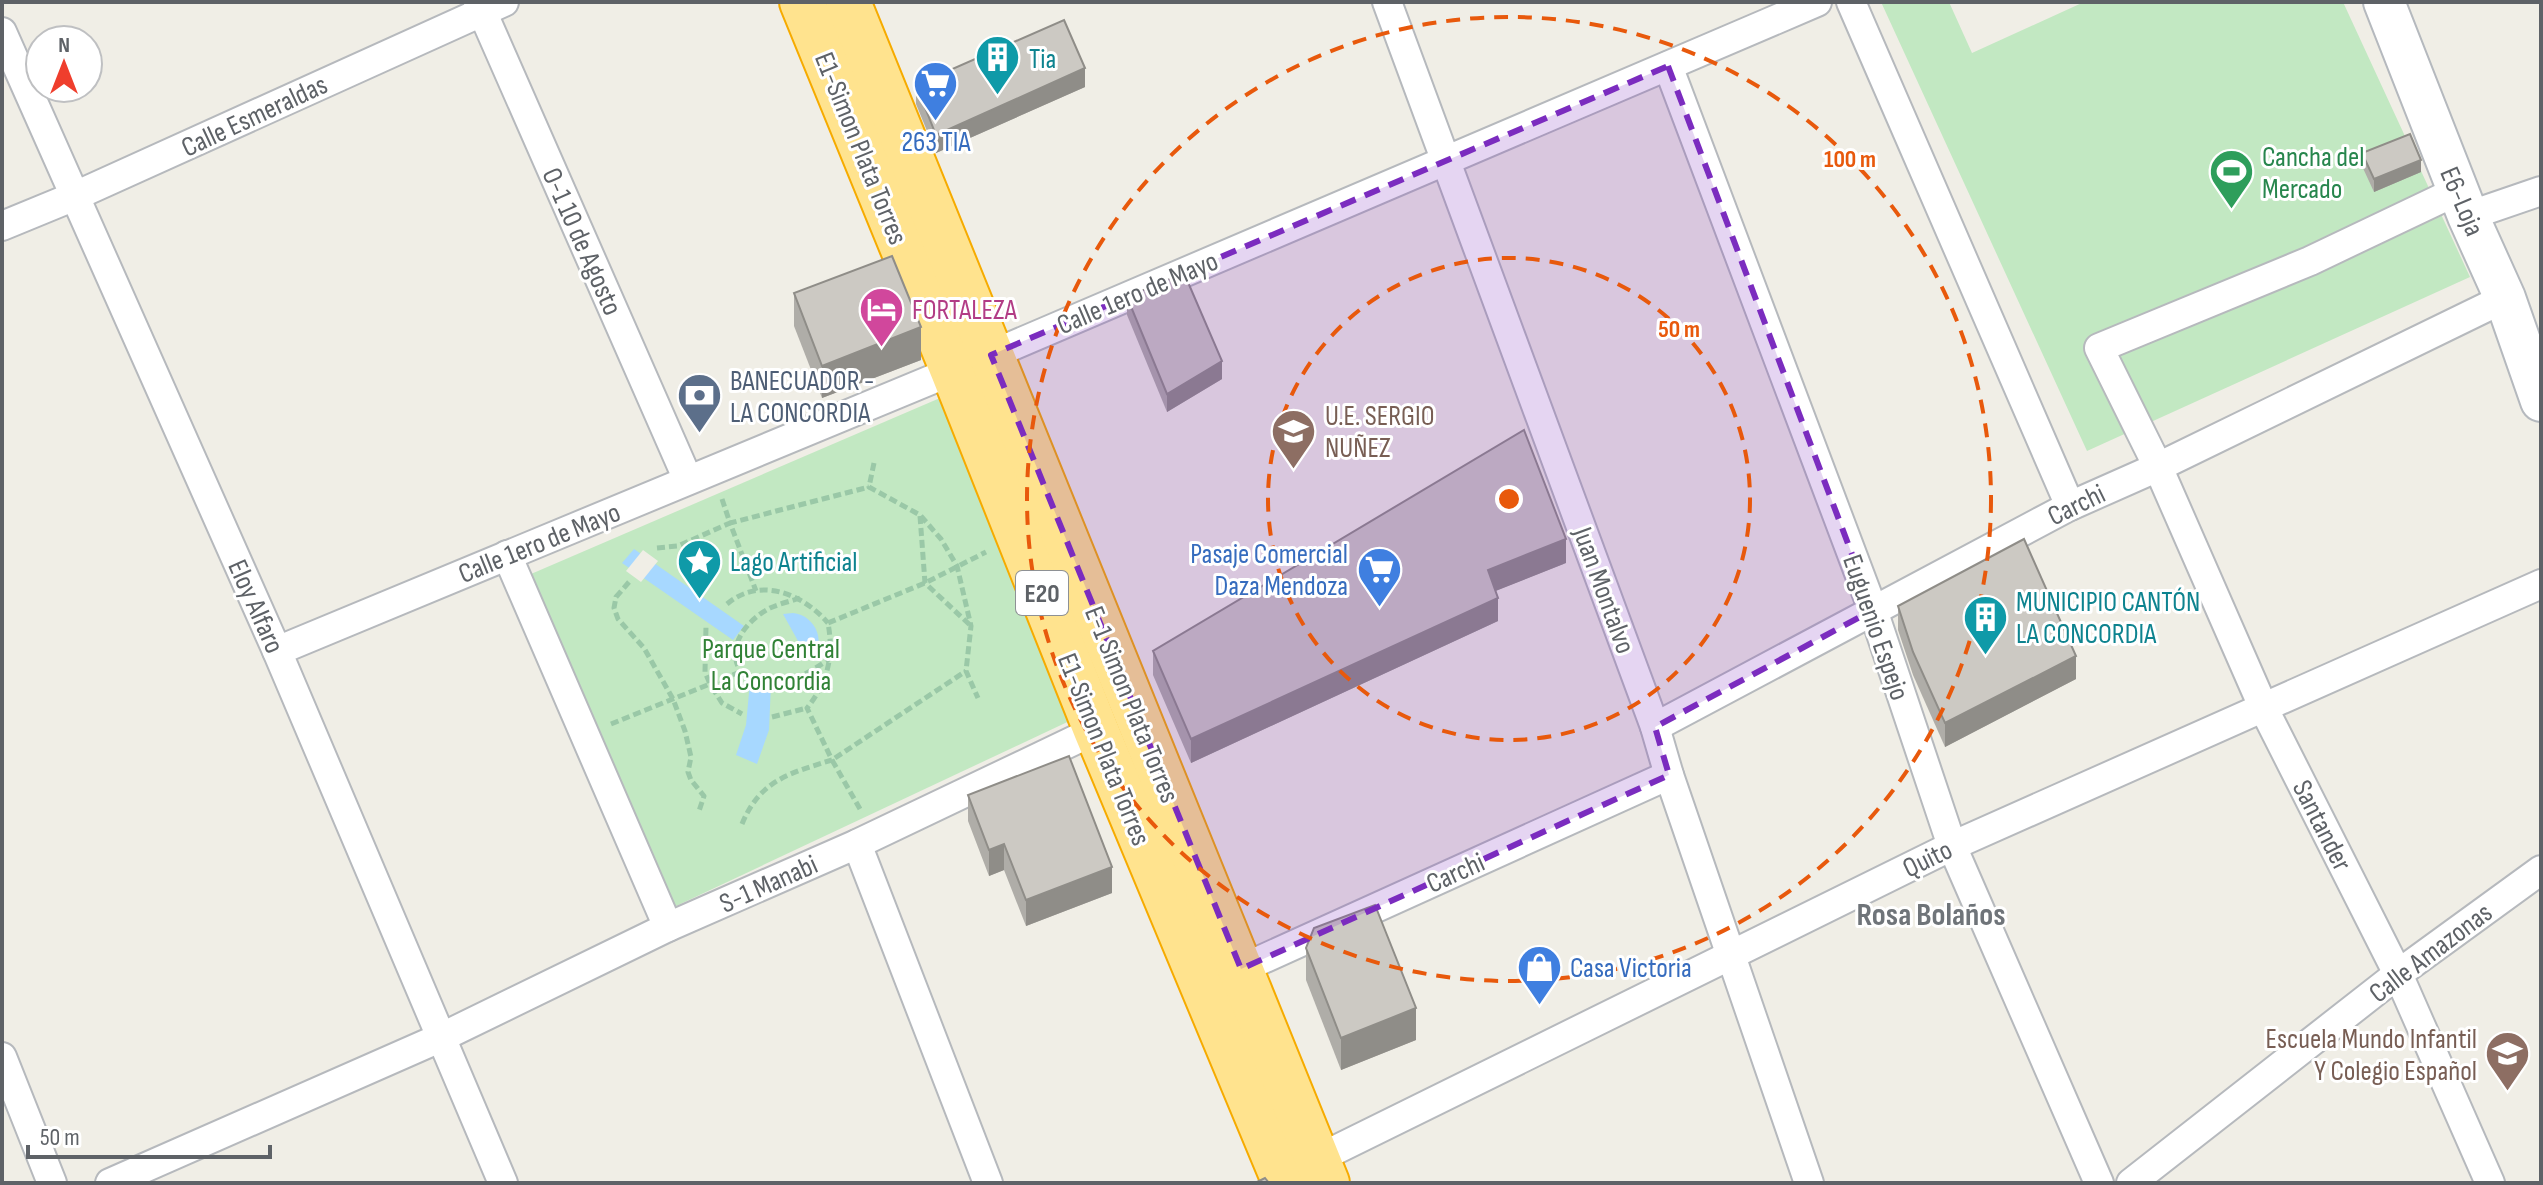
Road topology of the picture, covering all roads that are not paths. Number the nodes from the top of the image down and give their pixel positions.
1 (802, 2) edge
2 (848, 2) edge
3 (1387, 2) edge
4 (1817, 2) edge
5 (1851, 2) edge
6 (2384, 2) edge
7 (488, 5) edge
8 (2, 32) edge
9 (1668, 66) junction
10 (1446, 160) junction
11 (2541, 191) edge
12 (75, 196) junction
13 (2462, 204) junction
14 (2, 226) edge
15 (2505, 298) junction
16 (972, 363) junction
17 (2541, 401) edge
18 (2158, 467) junction
19 (688, 480) junction
20 (2070, 506) junction
21 (507, 555) junction
22 (2541, 584) edge
23 (1873, 610) junction
24 (277, 651) junction
25 (2264, 709) junction
26 (1655, 727) junction
27 (1096, 730) junction
28 (1669, 775) junction
29 (857, 844) junction
30 (1952, 846) junction
31 (2541, 870) edge
32 (668, 927) junction
33 (1730, 954) junction
34 (1241, 969) junction
35 (2398, 974) junction
36 (442, 1037) junction
37 (2, 1057) edge
38 (1296, 1177) edge
39 (52, 1183) edge
40 (110, 1183) edge
41 (503, 1183) edge
42 (988, 1183) edge
43 (1809, 1183) edge
44 (2099, 1183) edge
45 (2131, 1183) edge
46 (2490, 1183) edge

1 - 16 highway, E1-Simon Plata Torres / E20
2 - 16 highway, E-1 Simon Plata Torres / E20
3 - 10 street, Juan Montalvo
4 - 9 street, Calle 1ero de Mayo
5 - 20 street
6 - 13 main road, E6-Loja
7 - 12 street, Calle Esmeraldas
7 - 19 street, O-1 10 de Agosto
8 - 12 street, Eloy Alfaro
9 - 10 street, Calle 1ero de Mayo
9 - 23 street, Euguenio Espejo
10 - 16 street, Calle 1ero de Mayo
10 - 26 street, Juan Montalvo
11 - 13 street
12 - 14 street, Calle Esmeraldas
12 - 24 street, Eloy Alfaro
13 - 15 main road, E6-Loja
13 - 18 street, Santander
15 - 17 main road, E6-Loja
15 - 18 street, Carchi
16 - 19 street, Calle 1ero de Mayo
16 - 27 highway, E1-Simon Plata Torres / E20
16 - 34 highway, E-1 Simon Plata Torres / E20
18 - 20 street, Carchi
18 - 25 street, Santander
19 - 21 street, Calle 1ero de Mayo
20 - 23 street, Carchi
21 - 24 street, Calle 1ero de Mayo
21 - 32 street
22 - 25 street, Quito
23 - 26 street, Carchi
23 - 30 street, Euguenio Espejo
24 - 36 street, Eloy Alfaro
25 - 30 street, Quito
25 - 35 street, Santander
26 - 28 street, Juan Montalvo
27 - 29 street, S-1 Manabi
27 - 38 highway, E1-Simon Plata Torres / E20
28 - 33 street, Juan Montalvo
28 - 34 street, Carchi
29 - 32 street, S-1 Manabi
29 - 42 street
30 - 33 street, Quito
30 - 44 street, Euguenio Espejo
31 - 35 street, Calle Amazonas
32 - 36 street, S-1 Manabi
33 - 38 street, Quito
33 - 43 street, Juan Montalvo
34 - 38 highway, E-1 Simon Plata Torres / E20
35 - 45 street, Calle Amazonas
35 - 46 street, Santander
36 - 40 street, S-1 Manabi
36 - 41 street, Eloy Alfaro
37 - 39 street

